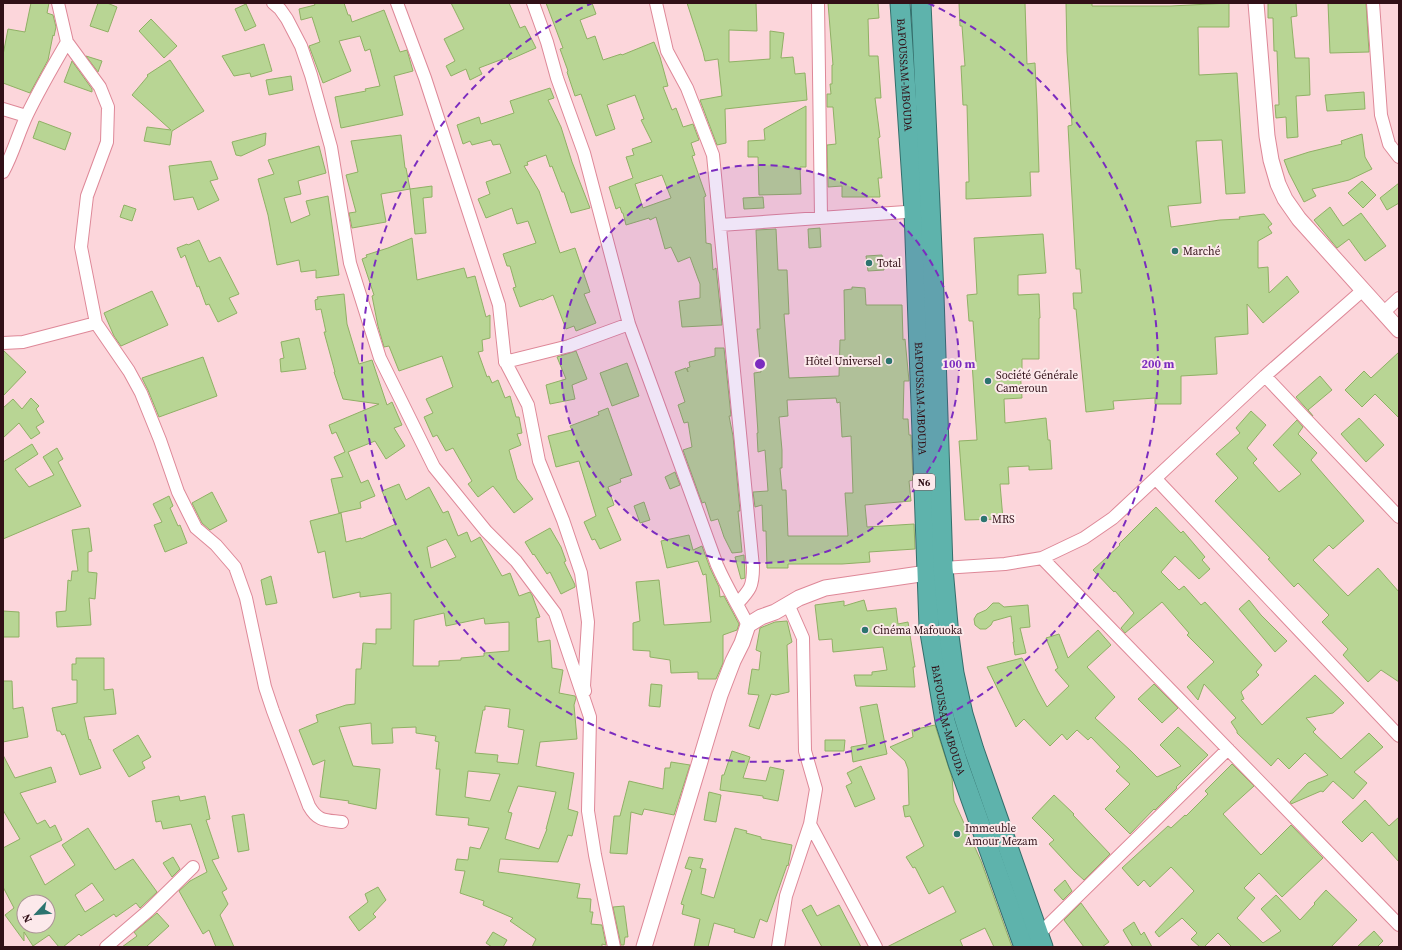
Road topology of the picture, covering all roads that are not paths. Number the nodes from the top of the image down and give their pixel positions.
1 (58, 3) edge
2 (273, 3) edge
3 (397, 3) edge
4 (533, 3) edge
5 (656, 3) edge
6 (818, 3) edge
7 (900, 3) edge
8 (921, 3) edge
9 (1256, 3) edge
10 (1373, 3) edge
11 (67, 42) junction
12 (3, 110) edge
13 (26, 116) junction
14 (1399, 157) edge
15 (3, 172) edge
16 (922, 210) junction
17 (821, 217) junction
18 (720, 225) junction
19 (1362, 290) junction
20 (1399, 298) edge
21 (1383, 313) junction
22 (96, 323) junction
23 (629, 324) junction
24 (1399, 330) edge
25 (3, 343) edge
26 (505, 362) junction
27 (1265, 376) junction
28 (1156, 479) junction
29 (1399, 517) edge
30 (1042, 558) junction
31 (935, 570) junction
32 (737, 604) junction
33 (788, 604) junction
34 (748, 625) junction
35 (590, 717) junction
36 (1399, 736) edge
37 (1228, 749) junction
38 (342, 822) dead end
39 (810, 824) junction
40 (193, 867) dead end
41 (1399, 925) edge
42 (1032, 944) edge
43 (106, 947) edge
44 (614, 947) edge
45 (644, 947) edge
46 (778, 947) edge
47 (876, 947) edge

1 - 11 street
2 - 35 street
3 - 26 street
4 - 23 street
5 - 18 street
6 - 17 street
7 - 16 highway, BAFOUSSAM-MBOUDA / N6
8 - 16 highway, BAFOUSSAM-MBOUDA / N6
9 - 19 street
10 - 14 street
11 - 13 street
11 - 22 street
12 - 13 street
13 - 15 street
16 - 17 street
16 - 31 highway, BAFOUSSAM-MBOUDA / N6
17 - 18 street
18 - 32 street
19 - 21 street
19 - 27 street
20 - 21 street
21 - 24 street
22 - 25 street
22 - 38 street
23 - 26 street
23 - 32 street
26 - 35 street
27 - 28 street
27 - 29 street
28 - 30 street
28 - 36 street
30 - 31 street
30 - 37 street
31 - 33 street
31 - 42 highway, BAFOUSSAM-MBOUDA / N6
32 - 34 street
33 - 34 street
33 - 39 street
34 - 45 street
35 - 44 street
37 - 41 street
37 - 42 street
39 - 46 street
39 - 47 street
40 - 43 street

